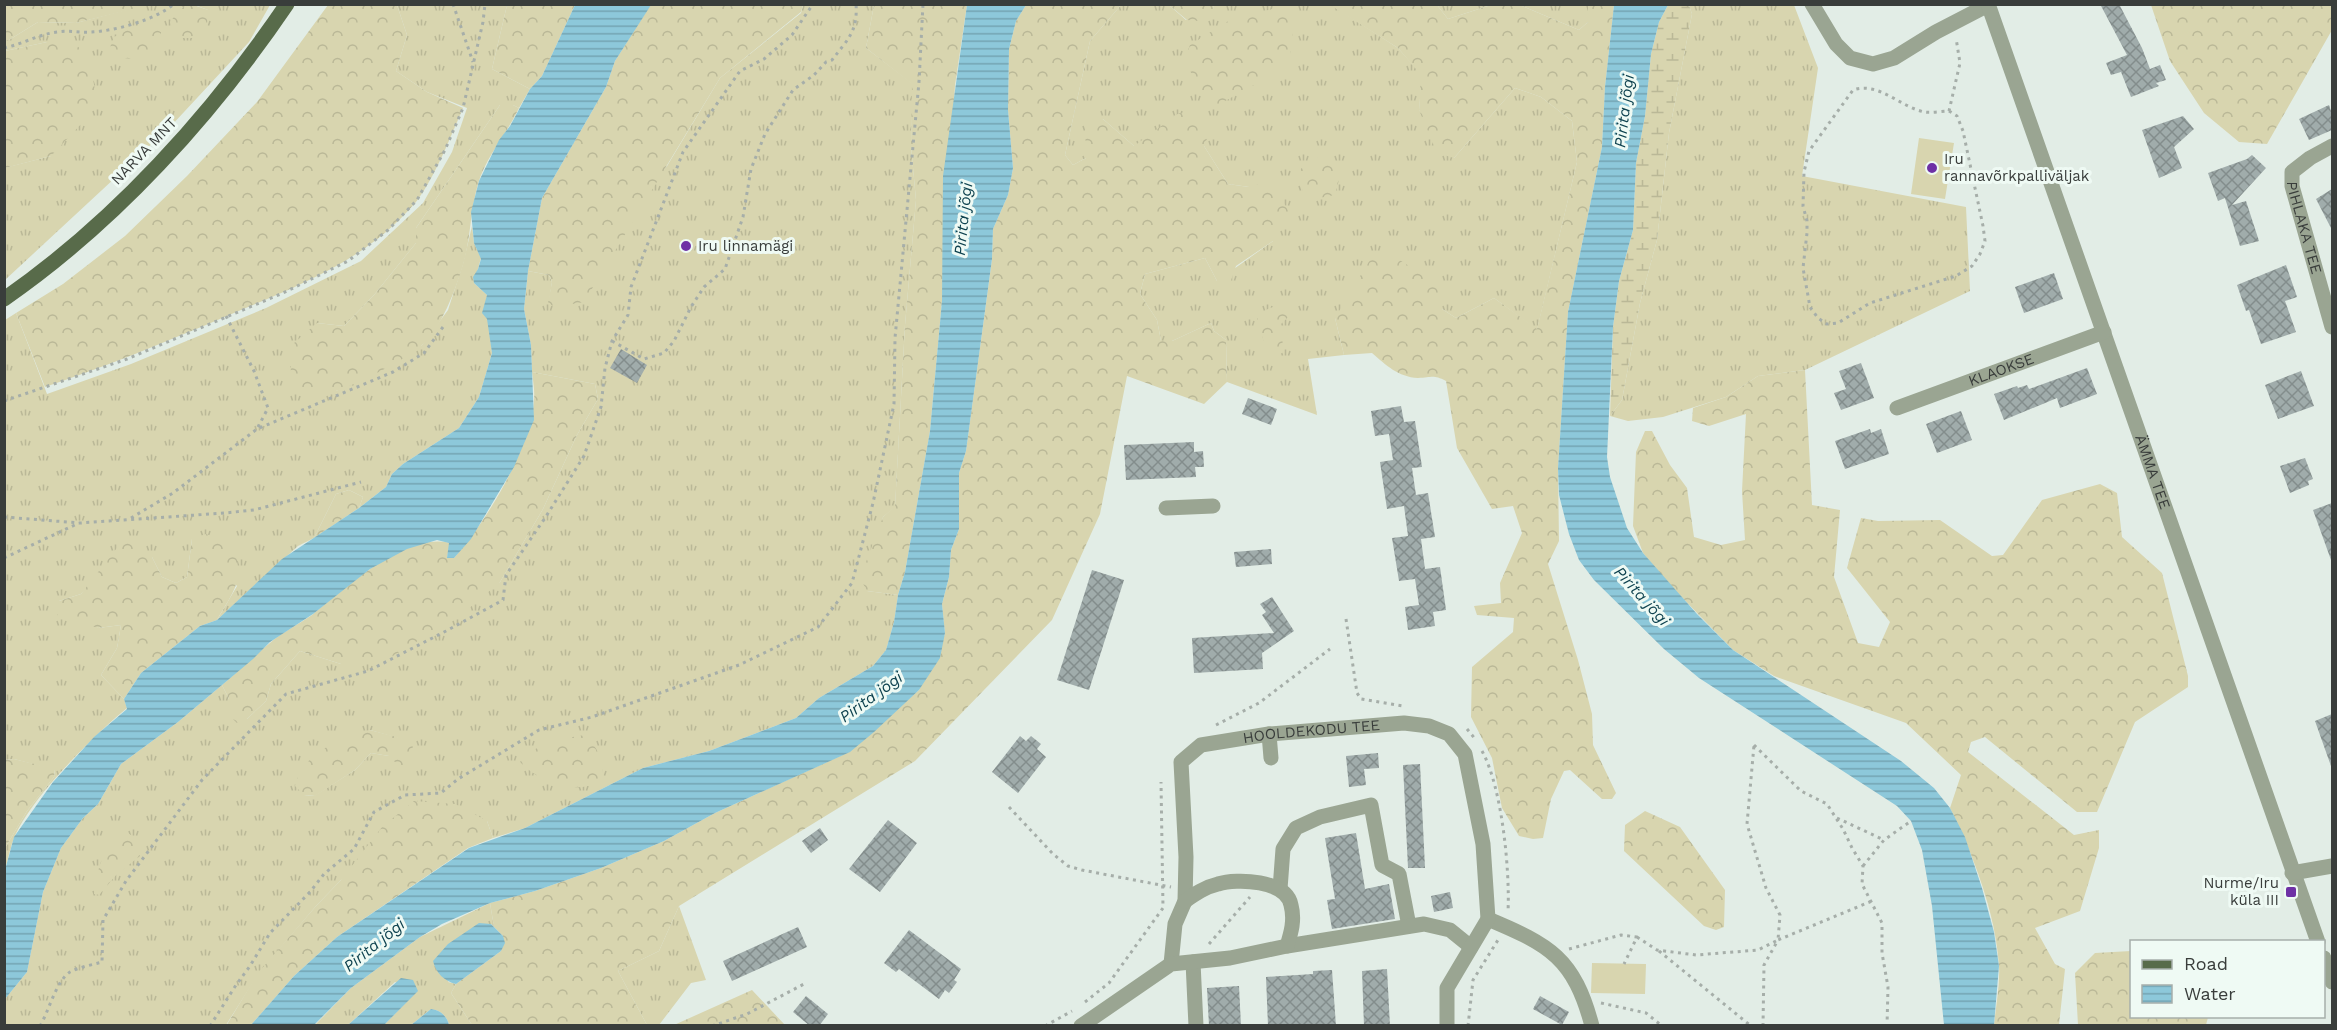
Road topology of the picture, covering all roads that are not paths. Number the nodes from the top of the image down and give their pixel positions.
1 (287, 4) edge
2 (1812, 4) edge
3 (1988, 5) edge
4 (2332, 146) edge
5 (4, 299) edge
6 (2332, 327) edge
7 (2104, 332) junction
8 (1897, 408) dead end
9 (1213, 506) dead end
10 (1166, 508) dead end
11 (1269, 734) junction
12 (1271, 758) dead end
13 (2332, 866) edge
14 (2292, 873) junction
15 (1280, 889) junction
16 (1185, 901) junction
17 (1488, 920) junction
18 (1409, 926) junction
19 (2317, 940) edge
20 (1287, 946) junction
21 (1471, 947) junction
22 (2325, 961) edge
23 (1193, 962) junction
24 (1171, 964) junction
25 (2332, 982) edge
26 (1081, 1026) edge
27 (1196, 1026) edge
28 (1446, 1026) edge
29 (1592, 1026) edge

1 - 5 main road, NARVA MNT
2 - 3 street
3 - 7 street, ÄMMA TEE
4 - 6 street, PIHLAKA TEE
7 - 8 street, KLAOKSE
7 - 14 street, ÄMMA TEE
9 - 10 street
11 - 12 street
11 - 16 street, HOOLDEKODU TEE
11 - 17 street, HOOLDEKODU TEE
13 - 14 street
14 - 19 street, ÄMMA TEE
15 - 16 street
15 - 18 street
15 - 20 street
16 - 24 street, HOOLDEKODU TEE
17 - 21 street
17 - 29 street
18 - 20 street
18 - 21 street
20 - 23 street
21 - 28 street
22 - 25 street
23 - 24 street
23 - 27 street
24 - 26 street

